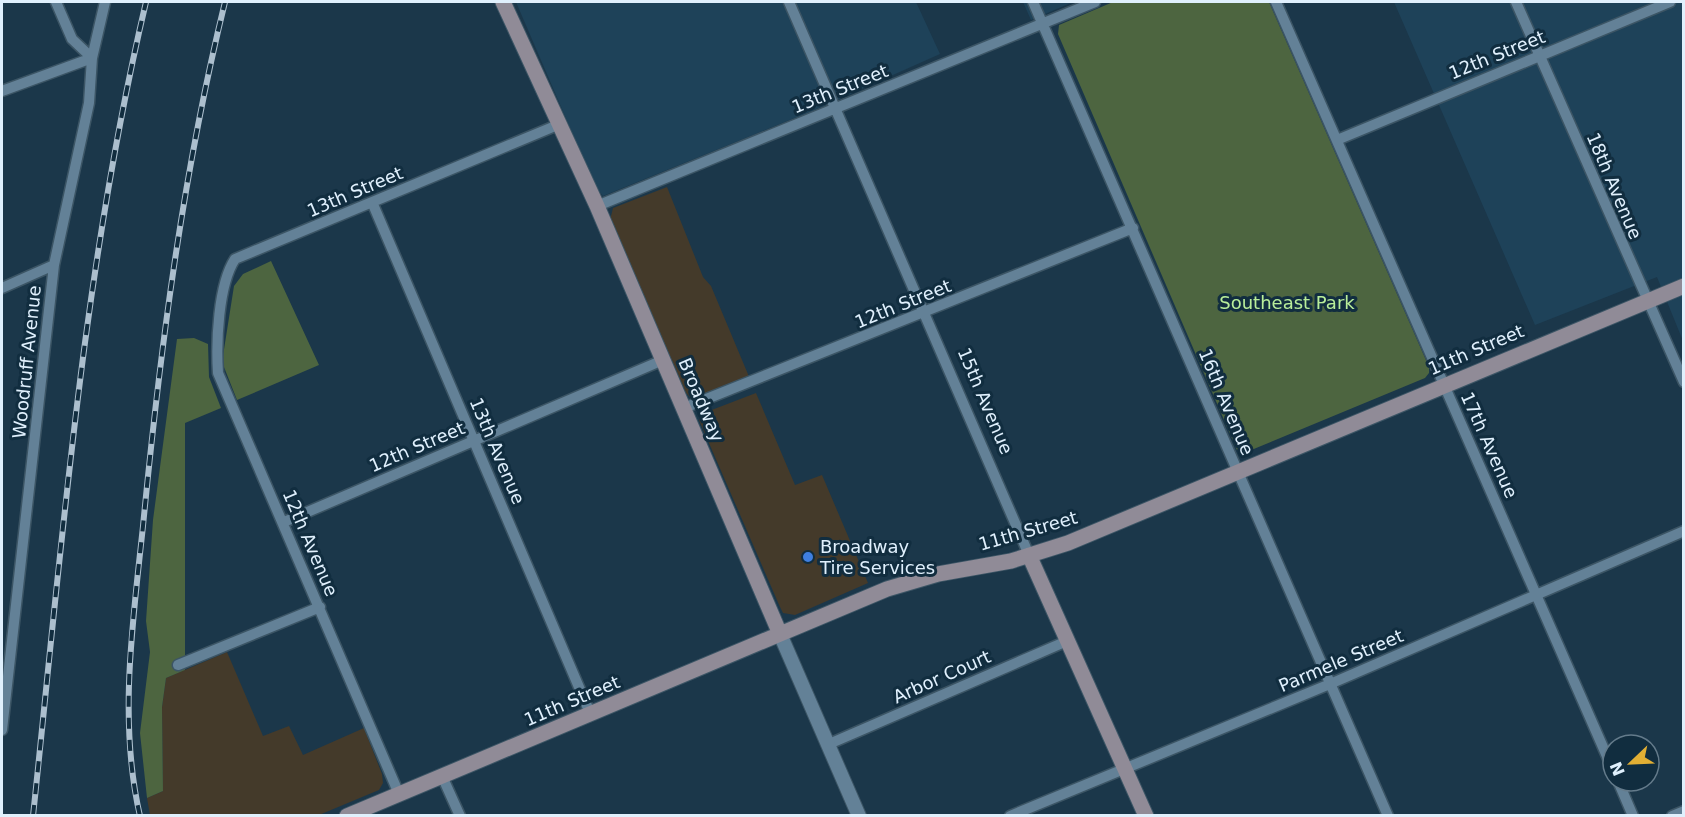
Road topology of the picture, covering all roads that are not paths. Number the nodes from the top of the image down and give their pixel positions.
1 (56, 2) edge
2 (105, 2) edge
3 (503, 2) edge
4 (789, 2) edge
5 (1033, 2) edge
6 (1095, 2) edge
7 (1276, 2) edge
8 (1516, 2) edge
9 (1670, 2) edge
10 (1042, 24) junction
11 (1540, 56) junction
12 (92, 58) junction
13 (2, 91) edge
14 (836, 109) junction
15 (560, 124) junction
16 (1337, 140) junction
17 (372, 202) junction
18 (597, 206) junction
19 (1133, 228) junction
20 (54, 265) junction
21 (1683, 286) edge
22 (2, 288) edge
23 (222, 300) joint
24 (1646, 301) junction
25 (925, 314) junction
26 (663, 360) junction
27 (1683, 382) edge
28 (1444, 385) junction
29 (684, 408) junction
30 (474, 441) junction
31 (1239, 471) junction
32 (284, 522) junction
33 (1683, 531) edge
34 (1029, 555) junction
35 (1537, 595) junction
36 (320, 608) junction
37 (780, 634) junction
38 (1067, 640) junction
39 (178, 665) dead end
40 (1330, 684) junction
41 (590, 713) junction
42 (2, 730) edge
43 (1601, 742) edge
44 (829, 744) junction
45 (1125, 768) junction
46 (442, 776) junction
47 (1623, 793) edge
48 (399, 794) junction
49 (1683, 811) edge
50 (347, 816) edge
51 (460, 816) edge
52 (859, 816) edge
53 (1010, 816) edge
54 (1146, 816) edge
55 (1388, 816) edge
56 (1633, 816) edge
57 (1672, 816) edge

1 - 12 street
2 - 12 street, Woodruff Avenue
3 - 15 main road, Broadway
4 - 14 street, 15th Avenue
5 - 10 street, 16th Avenue
6 - 10 street, 13th Street
7 - 16 street, 17th Avenue
8 - 11 street, 18th Avenue
9 - 11 street, 12th Street
10 - 14 street, 13th Street
10 - 19 street, 16th Avenue
11 - 16 street, 12th Street
11 - 24 street, 18th Avenue
12 - 13 street
12 - 20 street, Woodruff Avenue
14 - 18 street, 13th Street
14 - 25 street, 15th Avenue
15 - 17 street, 13th Street
15 - 18 main road, Broadway
16 - 28 street, 17th Avenue
17 - 23 street, 13th Street
17 - 30 street, 13th Avenue
18 - 26 main road, Broadway
19 - 25 street, 12th Street
19 - 31 street, 16th Avenue
20 - 22 street
20 - 42 street, Woodruff Avenue
21 - 24 main road, 11th Street
23 - 32 street, 12th Avenue
24 - 27 street, 18th Avenue
24 - 28 main road, 11th Street
25 - 29 street, 12th Street
25 - 34 street, 15th Avenue
26 - 29 main road, Broadway
26 - 30 street, 12th Street
28 - 31 main road, 11th Street
28 - 35 street, 17th Avenue
29 - 37 main road, Broadway
30 - 32 street, 12th Street
30 - 41 street, 13th Avenue
31 - 34 main road, 11th Street
31 - 40 street, 16th Avenue
32 - 36 street, 12th Avenue
33 - 35 street, Parmele Street
34 - 37 main road, 11th Street
34 - 38 main road, 15th Avenue
35 - 40 street, Parmele Street
35 - 43 street, 17th Avenue
36 - 39 street
36 - 48 street, 12th Avenue
37 - 41 main road, 11th Street
37 - 44 street, Broadway
38 - 44 street, Arbor Court
38 - 45 main road, 15th Avenue
40 - 45 street, Parmele Street
40 - 55 street, 16th Avenue
41 - 46 main road, 11th Street
44 - 52 street, Broadway
45 - 53 street, Parmele Street
45 - 54 main road, 15th Avenue
46 - 48 main road, 11th Street
46 - 51 street
47 - 56 street
48 - 50 main road, 11th Street
49 - 57 street

